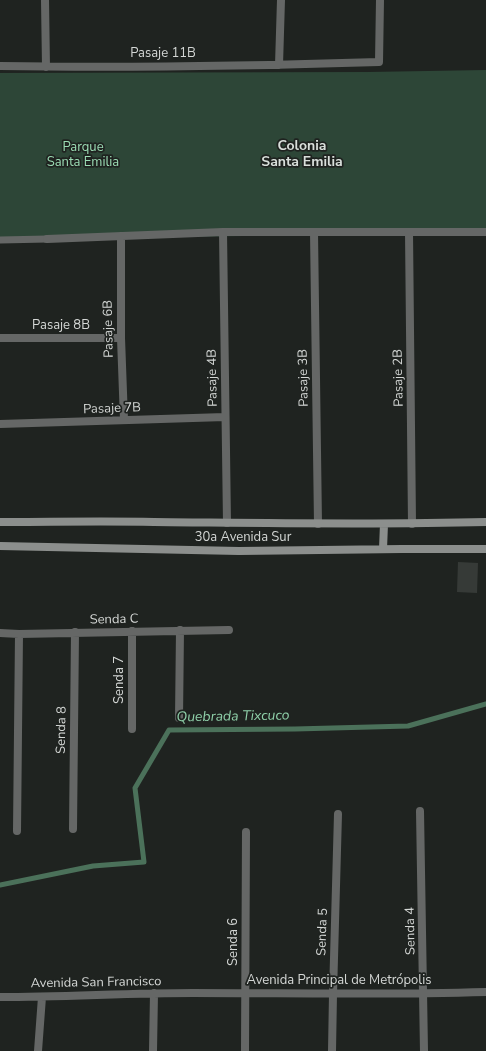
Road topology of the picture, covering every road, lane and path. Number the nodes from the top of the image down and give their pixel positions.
1 (45, 0) edge
2 (281, 0) edge
3 (380, 0) edge
4 (279, 65) junction
5 (0, 66) edge
6 (46, 67) junction
7 (223, 232) junction
8 (314, 232) junction
9 (409, 232) junction
10 (486, 232) edge
11 (120, 236) junction
12 (47, 239) joint
13 (0, 240) edge
14 (0, 338) edge
15 (121, 338) junction
16 (226, 417) junction
17 (124, 420) junction
18 (0, 424) edge
19 (0, 522) edge
20 (486, 522) edge
21 (227, 523) junction
22 (318, 524) junction
23 (384, 524) junction
24 (412, 524) junction
25 (0, 546) edge
26 (486, 549) edge
27 (383, 550) junction
28 (180, 630) junction
29 (229, 630) dead end
30 (132, 631) junction
31 (75, 632) junction
32 (0, 633) edge
33 (19, 634) junction
34 (179, 718) dead end
35 (132, 729) dead end
36 (420, 811) dead end
37 (338, 814) dead end
38 (73, 829) dead end
39 (18, 831) dead end
40 (246, 832) dead end
41 (486, 992) edge
42 (154, 993) junction
43 (192, 993) joint
44 (246, 993) junction
45 (333, 994) junction
46 (424, 994) junction
47 (0, 997) edge
48 (42, 997) junction
49 (38, 1051) edge
50 (154, 1051) edge
51 (245, 1051) edge
52 (332, 1051) edge
53 (424, 1051) edge

1 - 6 street
2 - 4 street
3 - 4 street, Pasaje 11B
4 - 6 street, Pasaje 11B
5 - 6 street, Pasaje 11B
7 - 8 street
7 - 11 street
7 - 16 street, Pasaje 4B
8 - 9 street
8 - 22 street, Pasaje 3B
9 - 10 street
9 - 24 street, Pasaje 2B
11 - 12 street
11 - 15 street, Pasaje 6B
12 - 13 lane
14 - 15 street, Pasaje 8B
15 - 17 street, Pasaje 6B
16 - 17 street, Pasaje 7B
16 - 21 street, Pasaje 4B
17 - 18 street, Pasaje 7B
19 - 21 street, 30a Avenida Sur
20 - 24 street, 30a Avenida Sur
21 - 22 street, 30a Avenida Sur
22 - 23 street, 30a Avenida Sur
23 - 24 street, 30a Avenida Sur
23 - 27 street
25 - 27 street, 30a Avenida Sur
26 - 27 street, 30a Avenida Sur
28 - 29 street, Senda C
28 - 30 street, Senda C
28 - 34 street
30 - 31 street, Senda C
30 - 35 street, Senda 7
31 - 33 street, Senda C
31 - 38 street, Senda 8
32 - 33 street, Senda C
33 - 39 street
36 - 46 street, Senda 4
37 - 45 street, Senda 5
40 - 44 street, Senda 6
41 - 46 street, Avenida Principal de Metrópolis
42 - 43 street, Avenida San Francisco
42 - 48 street, Avenida San Francisco
42 - 50 street
43 - 44 street, Avenida Principal de Metrópolis
44 - 45 street, Avenida Principal de Metrópolis
44 - 51 street, Senda 6
45 - 46 street, Avenida Principal de Metrópolis
45 - 52 street, Senda 5
46 - 53 street, Senda 4
47 - 48 street, Avenida San Francisco
48 - 49 street

